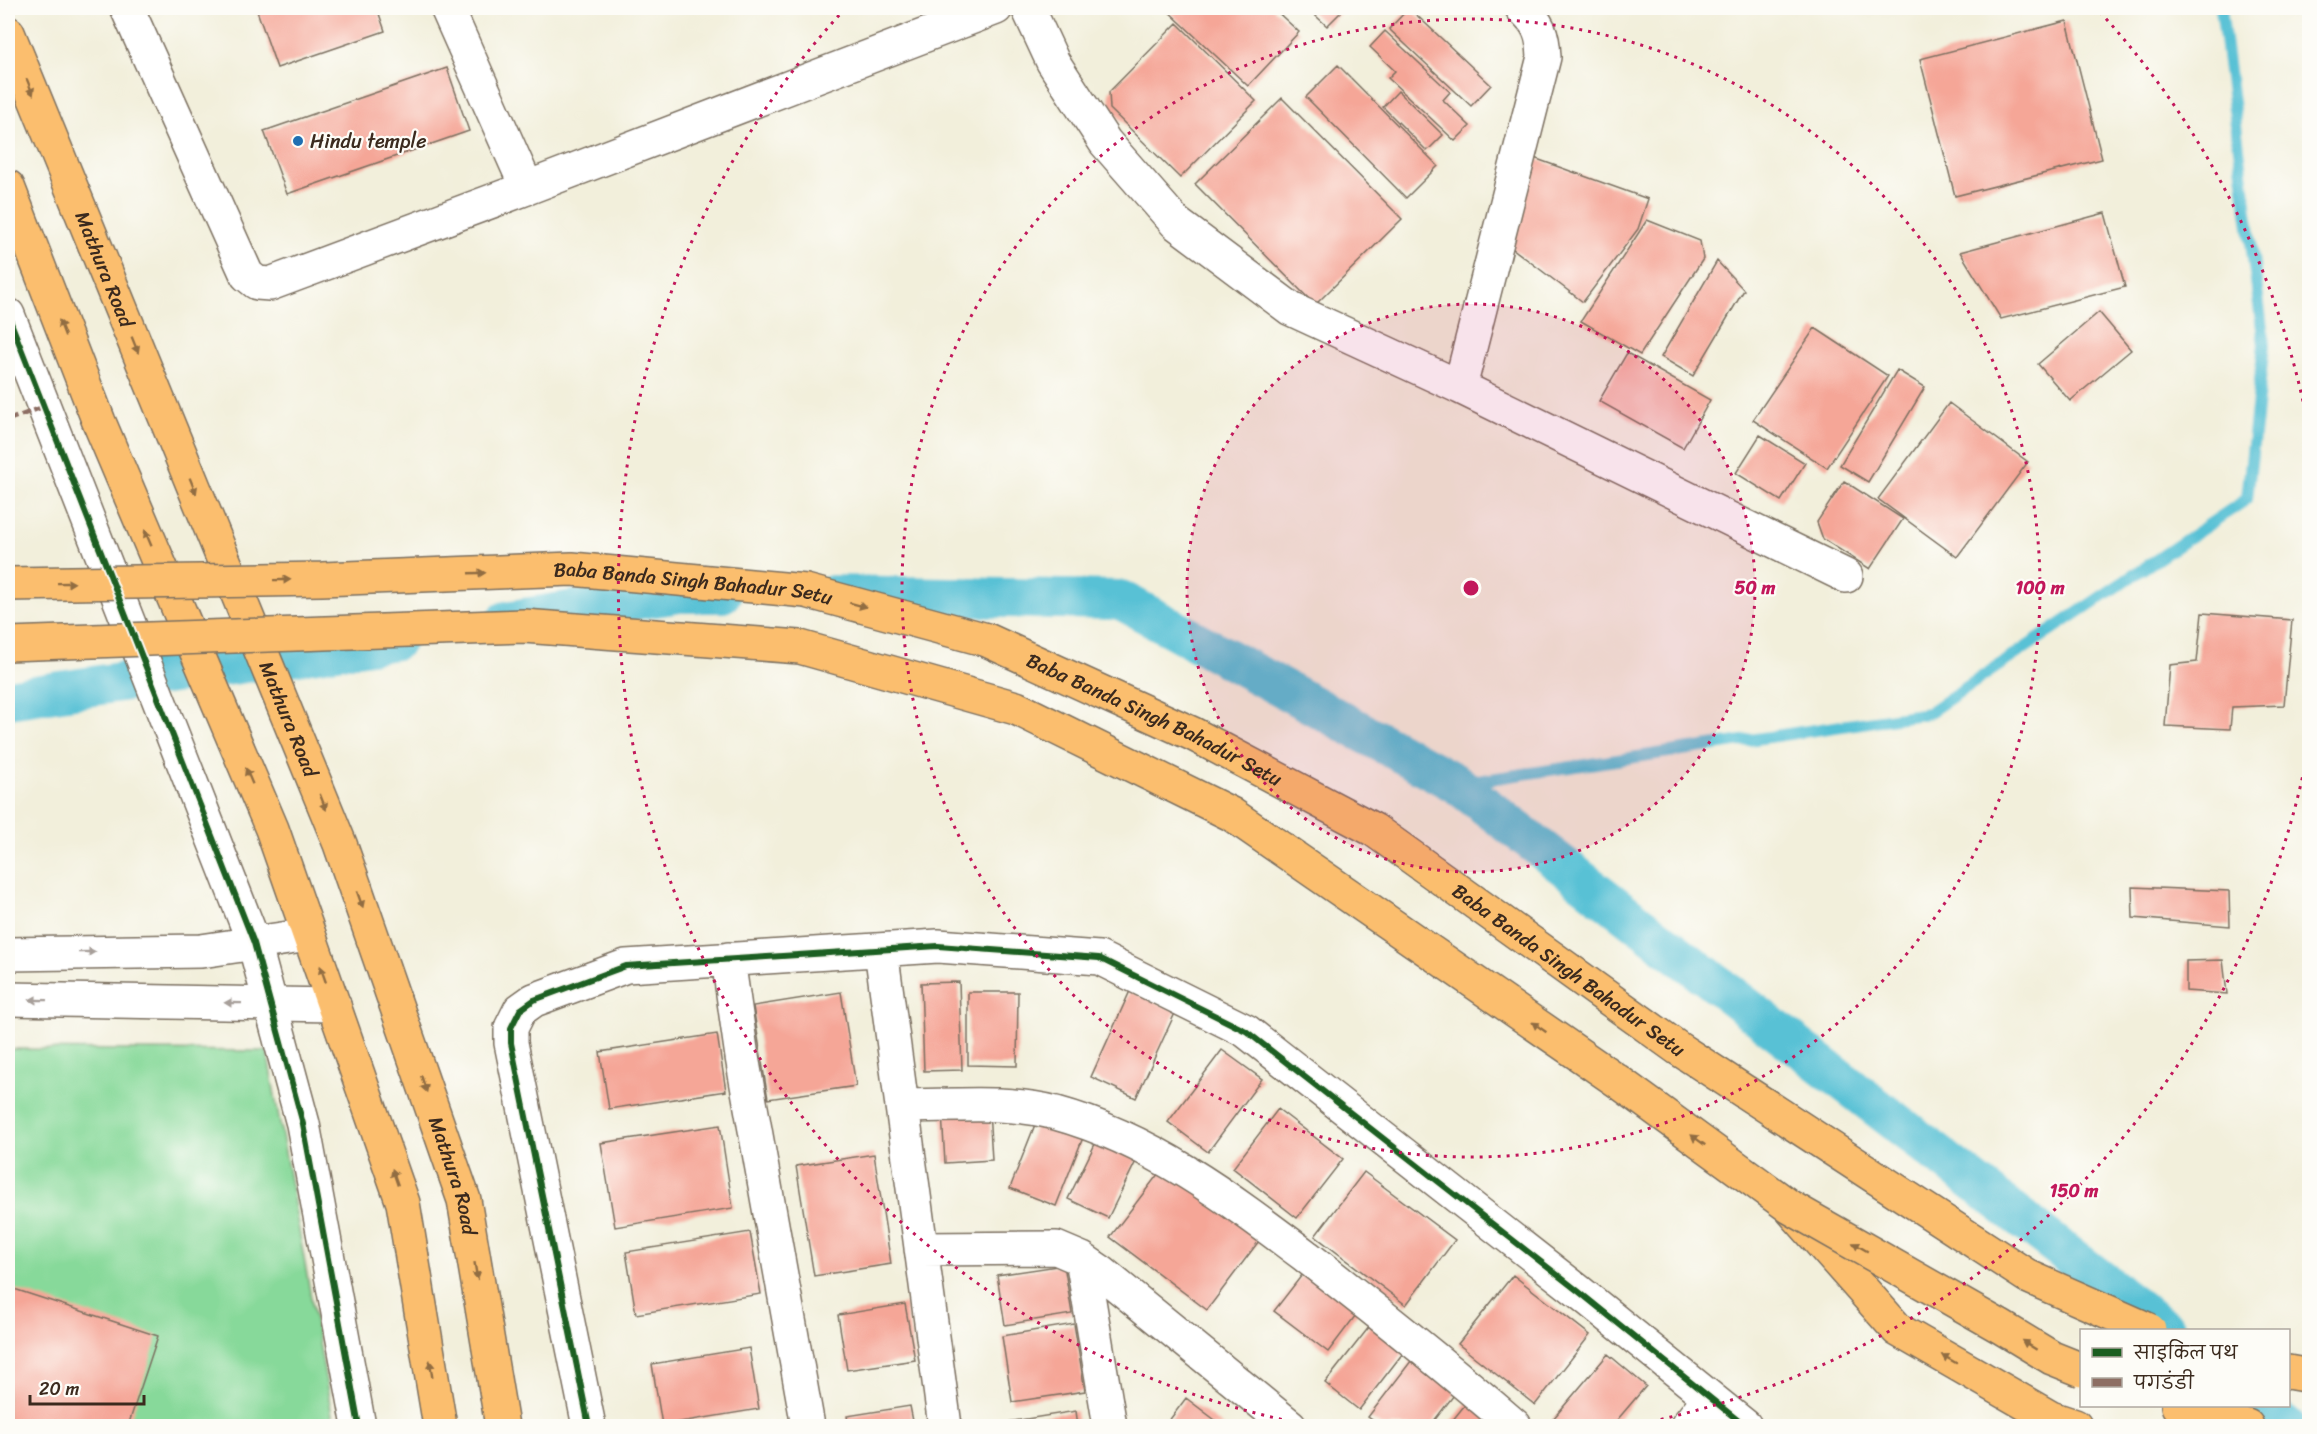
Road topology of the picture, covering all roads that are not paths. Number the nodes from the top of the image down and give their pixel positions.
1 (128, 8) edge
2 (447, 8) edge
3 (996, 8) edge
4 (1028, 8) edge
5 (1522, 8) edge
6 (8, 33) edge
7 (8, 187) edge
8 (527, 188) junction
9 (8, 315) edge
10 (1460, 387) junction
11 (1846, 576) dead end
12 (8, 584) edge
13 (8, 644) edge
14 (309, 934) junction
15 (254, 943) junction
16 (881, 950) junction
17 (8, 954) edge
18 (728, 959) junction
19 (8, 999) edge
20 (269, 1004) junction
21 (334, 1005) junction
22 (902, 1107) junction
23 (1790, 1207) junction
24 (921, 1249) junction
25 (1082, 1259) junction
26 (2147, 1329) edge
27 (2080, 1369) edge
28 (2290, 1372) edge
29 (2310, 1376) edge
30 (1709, 1398) junction
31 (2181, 1407) edge
32 (359, 1426) edge
33 (440, 1426) edge
34 (502, 1426) edge
35 (589, 1426) edge
36 (808, 1426) edge
37 (945, 1426) edge
38 (1110, 1426) edge
39 (1290, 1426) edge
40 (1515, 1426) edge
41 (1687, 1426) edge
42 (1745, 1426) edge
43 (2075, 1426) edge
44 (2247, 1426) edge

1 - 8 street
2 - 8 street
3 - 8 street
4 - 10 street
5 - 10 street
6 -> 34 main road, Mathura Road, bridge
14 -> 7 main road, bridge
9 - 15 street, bridge
10 - 11 street
12 -> 26 main road, Baba Banda Singh Bahadur Setu, bridge
23 -> 13 main road, bridge
14 - 15 street
21 -> 14 main road
17 -> 15 street
15 - 20 street
16 - 18 street
16 - 22 street
16 - 30 street
18 - 35 street
18 - 36 street
20 -> 19 street
20 - 21 street
20 - 32 street
33 -> 21 main road
22 - 24 street
22 - 40 street
27 -> 23 main road, bridge
43 -> 23 main road
24 - 25 street
24 - 37 street
25 - 38 street
25 - 39 street
28 - 29 main road
30 - 41 street
30 - 42 street
31 - 44 main road

